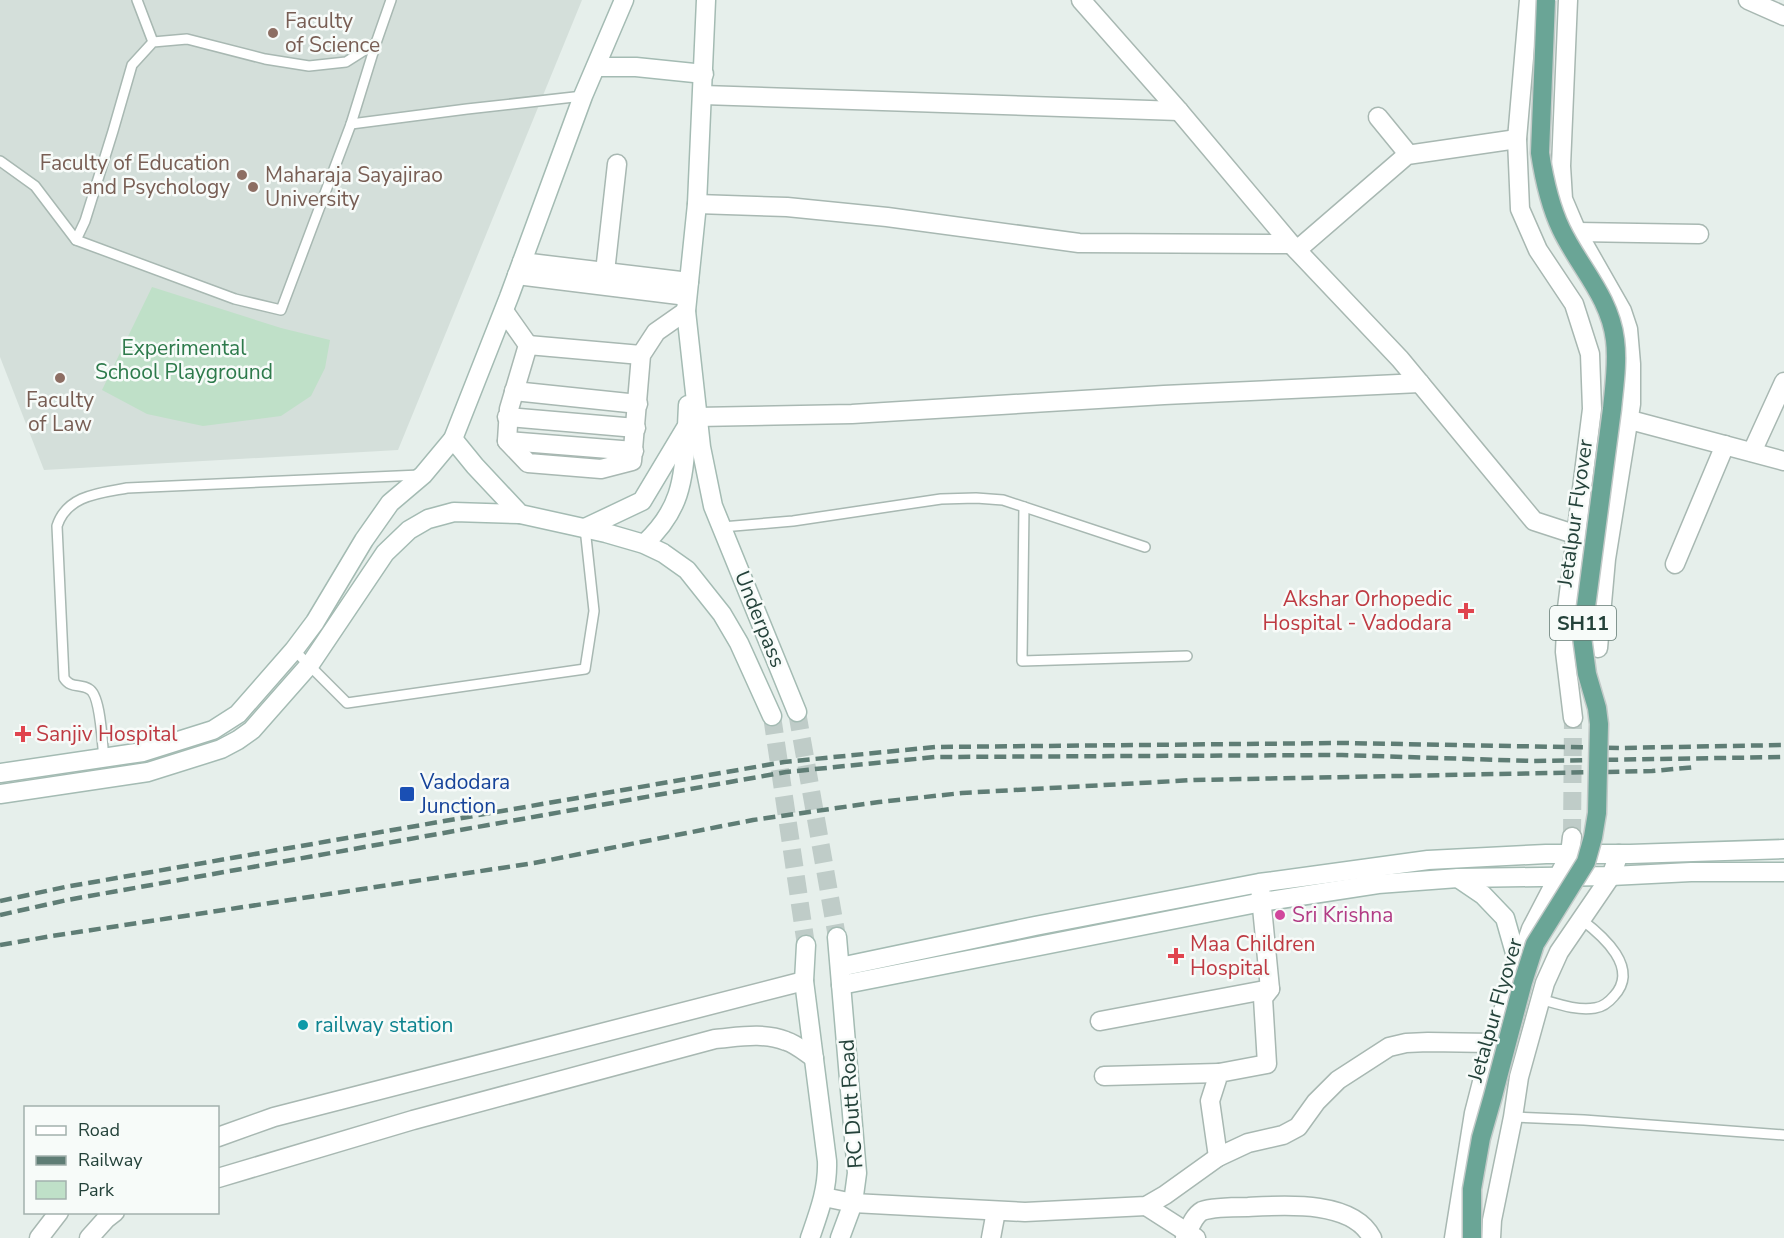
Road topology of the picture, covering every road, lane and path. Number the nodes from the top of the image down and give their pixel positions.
1 (137, 0) edge
2 (391, 0) edge
3 (624, 0) edge
4 (706, 0) edge
5 (1080, 0) edge
6 (1529, 0) edge
7 (1546, 0) edge
8 (1568, 0) edge
9 (1748, 0) edge
10 (1784, 16) edge
11 (153, 42) junction
12 (376, 43) junction
13 (596, 67) junction
14 (704, 74) junction
15 (703, 95) junction
16 (583, 96) junction
17 (1179, 111) junction
18 (1378, 117) dead end
19 (351, 124) junction
20 (1517, 139) junction
21 (1407, 155) junction
22 (0, 161) edge
23 (617, 164) dead end
24 (697, 204) junction
25 (1577, 232) junction
26 (1699, 234) dead end
27 (76, 240) junction
28 (1294, 247) junction
29 (520, 268) junction
30 (605, 272) junction
31 (687, 296) junction
32 (504, 311) junction
33 (528, 345) junction
34 (641, 355) junction
35 (1784, 382) edge
36 (1420, 383) junction
37 (514, 391) junction
38 (638, 404) junction
39 (1592, 409) junction
40 (507, 417) junction
41 (1629, 419) junction
42 (692, 421) junction
43 (636, 428) junction
44 (453, 439) junction
45 (1725, 445) junction
46 (1752, 452) junction
47 (1784, 461) edge
48 (423, 475) junction
49 (1024, 507) junction
50 (520, 514) junction
51 (722, 527) junction
52 (585, 528) junction
53 (1577, 535) junction
54 (644, 544) junction
55 (1145, 547) dead end
56 (1675, 564) dead end
57 (1598, 648) dead end
58 (294, 650) junction
59 (1187, 656) dead end
60 (309, 664) junction
61 (797, 712) tunnel mouth
62 (772, 716) tunnel mouth
63 (1573, 718) tunnel mouth
64 (104, 758) junction
65 (0, 773) edge
66 (0, 795) edge
67 (1571, 845) junction
68 (1784, 849) edge
69 (1619, 854) junction
70 (1784, 872) edge
71 (1560, 876) junction
72 (1611, 876) junction
73 (1458, 878) junction
74 (1259, 883) junction
75 (1262, 902) junction
76 (1582, 920) junction
77 (1035, 926) junction
78 (837, 938) tunnel mouth
79 (806, 945) tunnel mouth
80 (1039, 945) junction
81 (1519, 967) junction
82 (840, 976) junction
83 (804, 981) junction
84 (1270, 989) junction
85 (1540, 999) junction
86 (1100, 1021) dead end
87 (1492, 1043) junction
88 (814, 1058) junction
89 (1219, 1073) junction
90 (1104, 1076) dead end
91 (1513, 1117) junction
92 (1784, 1135) edge
93 (219, 1137) edge
94 (1218, 1157) junction
95 (219, 1178) edge
96 (824, 1197) junction
97 (853, 1203) junction
98 (1146, 1206) junction
99 (996, 1210) junction
100 (58, 1214) edge
101 (113, 1214) edge
102 (1189, 1236) edge
103 (39, 1238) edge
104 (89, 1238) edge
105 (810, 1238) edge
106 (840, 1238) edge
107 (991, 1238) edge
108 (1372, 1238) edge
109 (1454, 1238) edge
110 (1472, 1238) edge
111 (1491, 1238) edge

1 - 11 lane
2 - 12 lane
3 - 13 street
4 - 14 street
5 - 17 street
6 - 20 street
7 - 110 main road, Jetalpur Flyover / SH11, bridge
8 - 25 street
9 - 10 street
11 - 12 lane
11 - 27 lane
12 - 19 lane
13 - 14 street
13 - 16 street
14 - 15 street
15 - 17 street
15 - 24 street
16 - 19 lane
16 - 29 street
17 - 28 street
18 - 21 street
19 - 27 lane
20 - 21 street
20 - 39 street
21 - 28 street
22 - 27 lane
23 - 30 street
24 - 28 street
24 - 31 street
25 - 26 street
25 - 41 street
28 - 36 street
29 - 30 street
29 - 31 street
29 - 32 street
30 - 31 street
31 - 34 street
31 - 42 street
32 - 33 street
32 - 44 street
33 - 34 street
33 - 37 street
34 - 38 street
35 - 46 street
36 - 42 street
36 - 53 street
37 - 38 street
37 - 40 street
38 - 43 street
39 - 41 street
39 - 53 street
40 - 43 street
40 - 43 street
41 - 45 street
41 - 57 street
42 - 51 street, Underpass
42 - 52 street
42 - 54 street
44 - 48 street
44 - 50 street
45 - 46 street
45 - 56 street
46 - 47 street
48 - 58 street
48 - 64 lane
49 - 51 lane
49 - 55 lane
49 - 59 lane
50 - 52 street, Underpass
50 - 60 street, Underpass
51 - 61 street, Underpass
52 - 54 street, Underpass
52 - 60 lane
53 - 63 street
54 - 62 street, Underpass
58 - 60 lane
58 - 64 street
60 - 66 street, Underpass
64 - 65 street
67 - 69 street
67 - 71 street
67 - 74 street
68 - 69 street
69 - 72 street
70 - 72 street
71 - 72 street
71 - 73 street
71 - 81 street
72 - 76 street
73 - 75 street
73 - 81 street
74 - 75 street
74 - 77 street
75 - 80 street
75 - 84 street
76 - 85 street
76 - 85 lane
77 - 80 street
77 - 82 street
78 - 82 street
79 - 83 street
80 - 82 street
81 - 87 street
82 - 97 street, RC Dutt Road
83 - 88 street, RC Dutt Road
83 - 93 street
84 - 86 street
84 - 89 street
85 - 91 street
87 - 94 street
87 - 109 street
88 - 95 street
88 - 96 street, RC Dutt Road
89 - 90 street
89 - 94 street
91 - 92 lane
91 - 111 street
94 - 98 street
96 - 97 street
96 - 105 street, RC Dutt Road
97 - 99 street
97 - 106 street, RC Dutt Road
98 - 99 street
98 - 102 street
99 - 107 street
100 - 103 street
101 - 104 street
102 - 108 street

